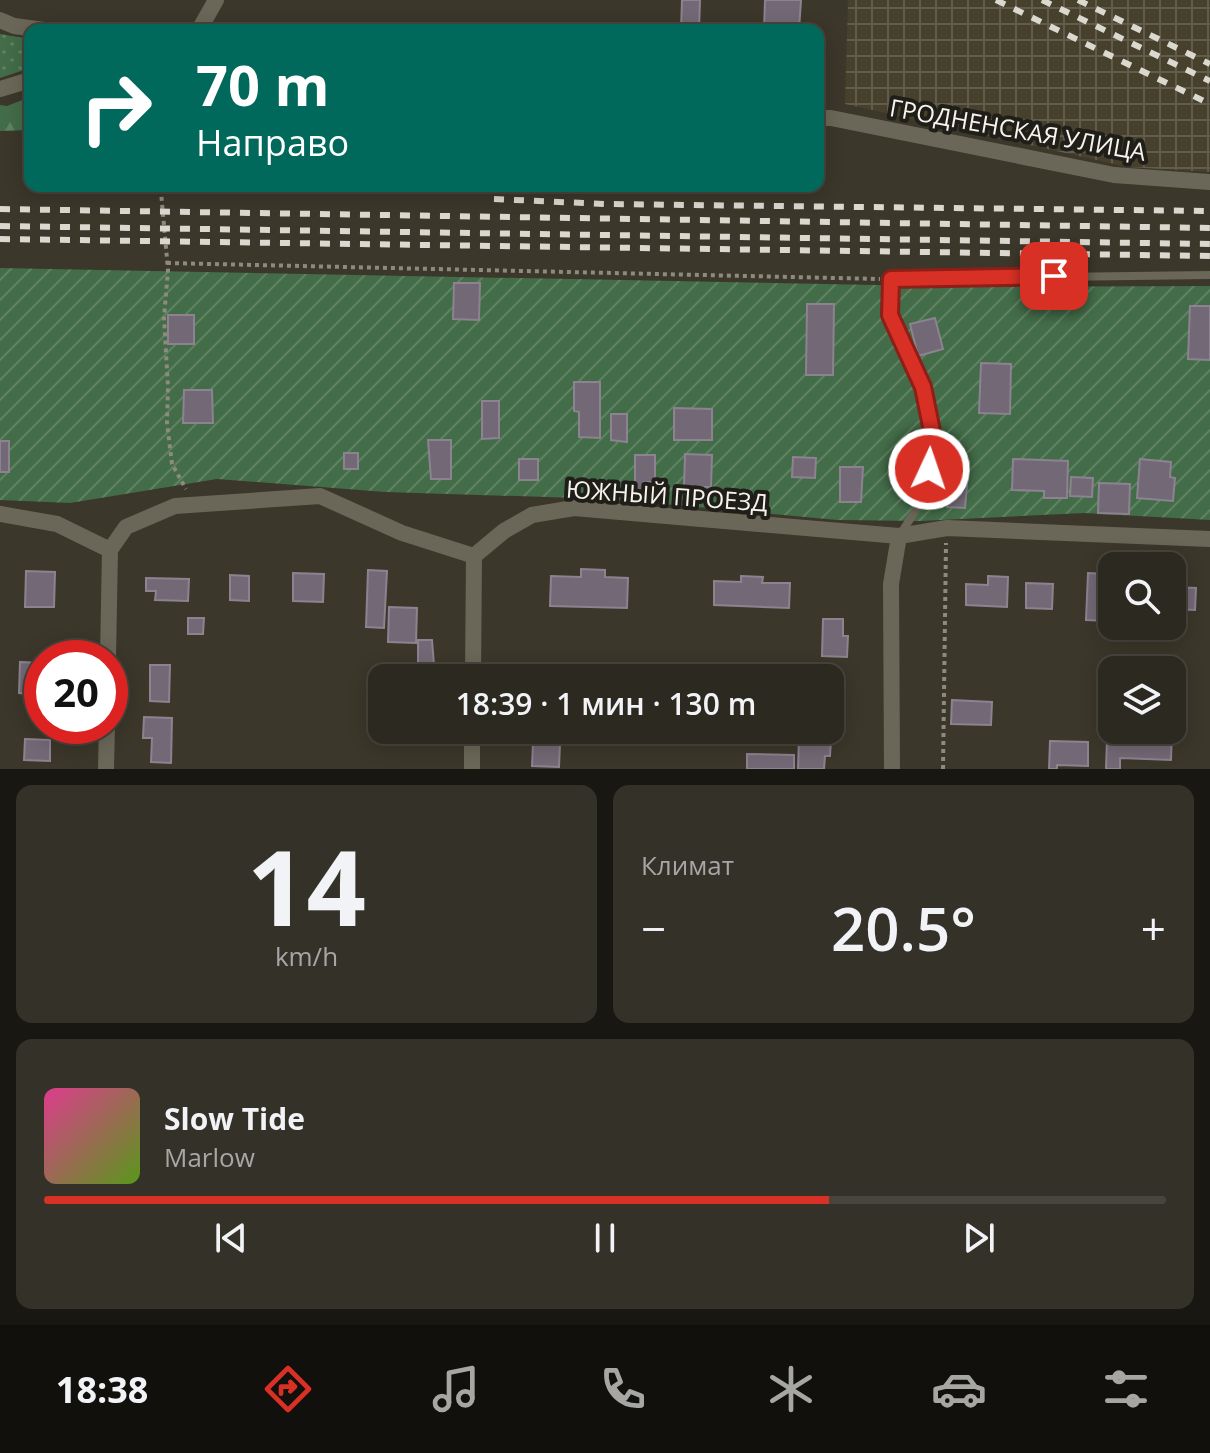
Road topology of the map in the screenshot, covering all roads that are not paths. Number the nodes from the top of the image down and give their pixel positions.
1 (216, 0) edge
2 (0, 20) edge
3 (202, 24) edge
4 (24, 27) edge
5 (24, 82) edge
6 (0, 89) edge
7 (824, 118) edge
8 (1210, 182) edge
9 (1210, 275) edge
10 (0, 514) edge
11 (899, 536) junction
12 (1210, 539) edge
13 (110, 550) junction
14 (474, 556) junction
15 (108, 640) edge
16 (473, 664) edge
17 (107, 744) edge
18 (472, 744) edge
19 (106, 769) edge
20 (472, 769) edge
21 (892, 769) edge

1 - 3 street
2 - 4 street
5 - 6 street
7 - 8 street, ГРОДНЕНСКАЯ УЛИЦА
9 - 11 lane
10 - 13 street
11 - 12 street, ЮЖНЫЙ ПРОЕЗД
11 - 14 street, ЮЖНЫЙ ПРОЕЗД
11 - 21 street
13 - 14 street
13 - 15 street
14 - 16 street
17 - 19 street
18 - 20 street

